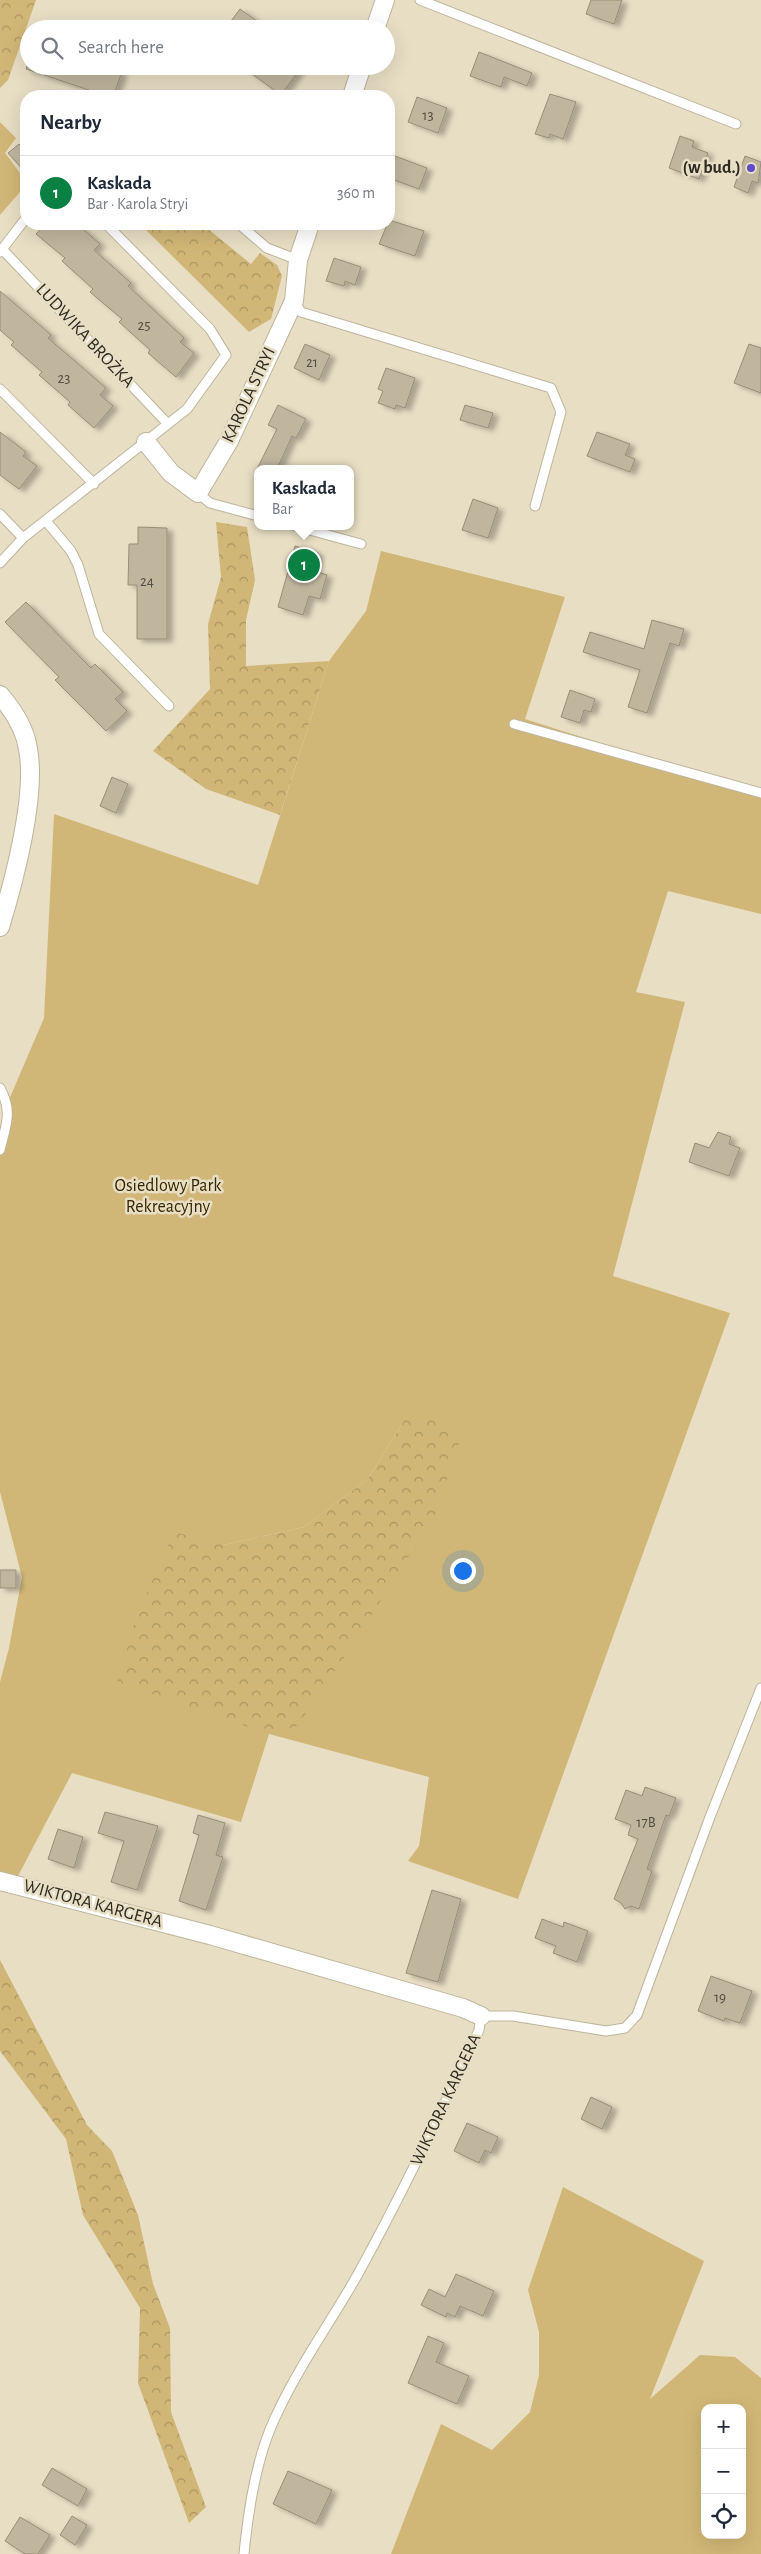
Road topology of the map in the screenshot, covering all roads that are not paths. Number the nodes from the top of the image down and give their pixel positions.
1 (384, 0) edge
2 (420, 0) edge
3 (378, 20) edge
4 (359, 75) edge
5 (354, 90) edge
6 (736, 124) dead end
7 (20, 226) edge
8 (112, 230) edge
9 (245, 230) edge
10 (308, 230) edge
11 (1, 250) edge
12 (298, 260) junction
13 (294, 301) junction
14 (0, 389) edge
15 (168, 424) junction
16 (146, 442) junction
17 (94, 484) junction
18 (198, 493) junction
19 (535, 506) dead end
20 (0, 514) edge
21 (254, 515) edge
22 (46, 521) junction
23 (310, 530) edge
24 (23, 538) junction
25 (361, 544) dead end
26 (0, 562) edge
27 (0, 695) edge
28 (169, 706) dead end
29 (514, 724) dead end
30 (761, 793) edge
31 (0, 927) edge
32 (0, 1088) edge
33 (0, 1150) edge
34 (761, 1688) edge
35 (0, 1881) edge
36 (481, 2016) junction
37 (244, 2554) edge

1 - 3 street
2 - 6 lane
4 - 5 street
7 - 11 lane, LUDWIKA BROŻKA
8 - 15 lane
9 - 12 lane
10 - 12 street, KAROLA STRYI
11 - 15 lane, LUDWIKA BROŻKA
12 - 13 street, KAROLA STRYI
13 - 18 street, KAROLA STRYI
13 - 19 lane
14 - 17 lane
15 - 16 lane
16 - 17 lane
16 - 18 street
17 - 22 lane
18 - 21 lane
20 - 24 lane
22 - 24 lane
22 - 28 lane
23 - 25 lane
24 - 26 lane
27 - 31 street
29 - 30 lane
32 - 33 lane
34 - 36 lane
35 - 36 street, WIKTORA KARGERA
36 - 37 lane, WIKTORA KARGERA

